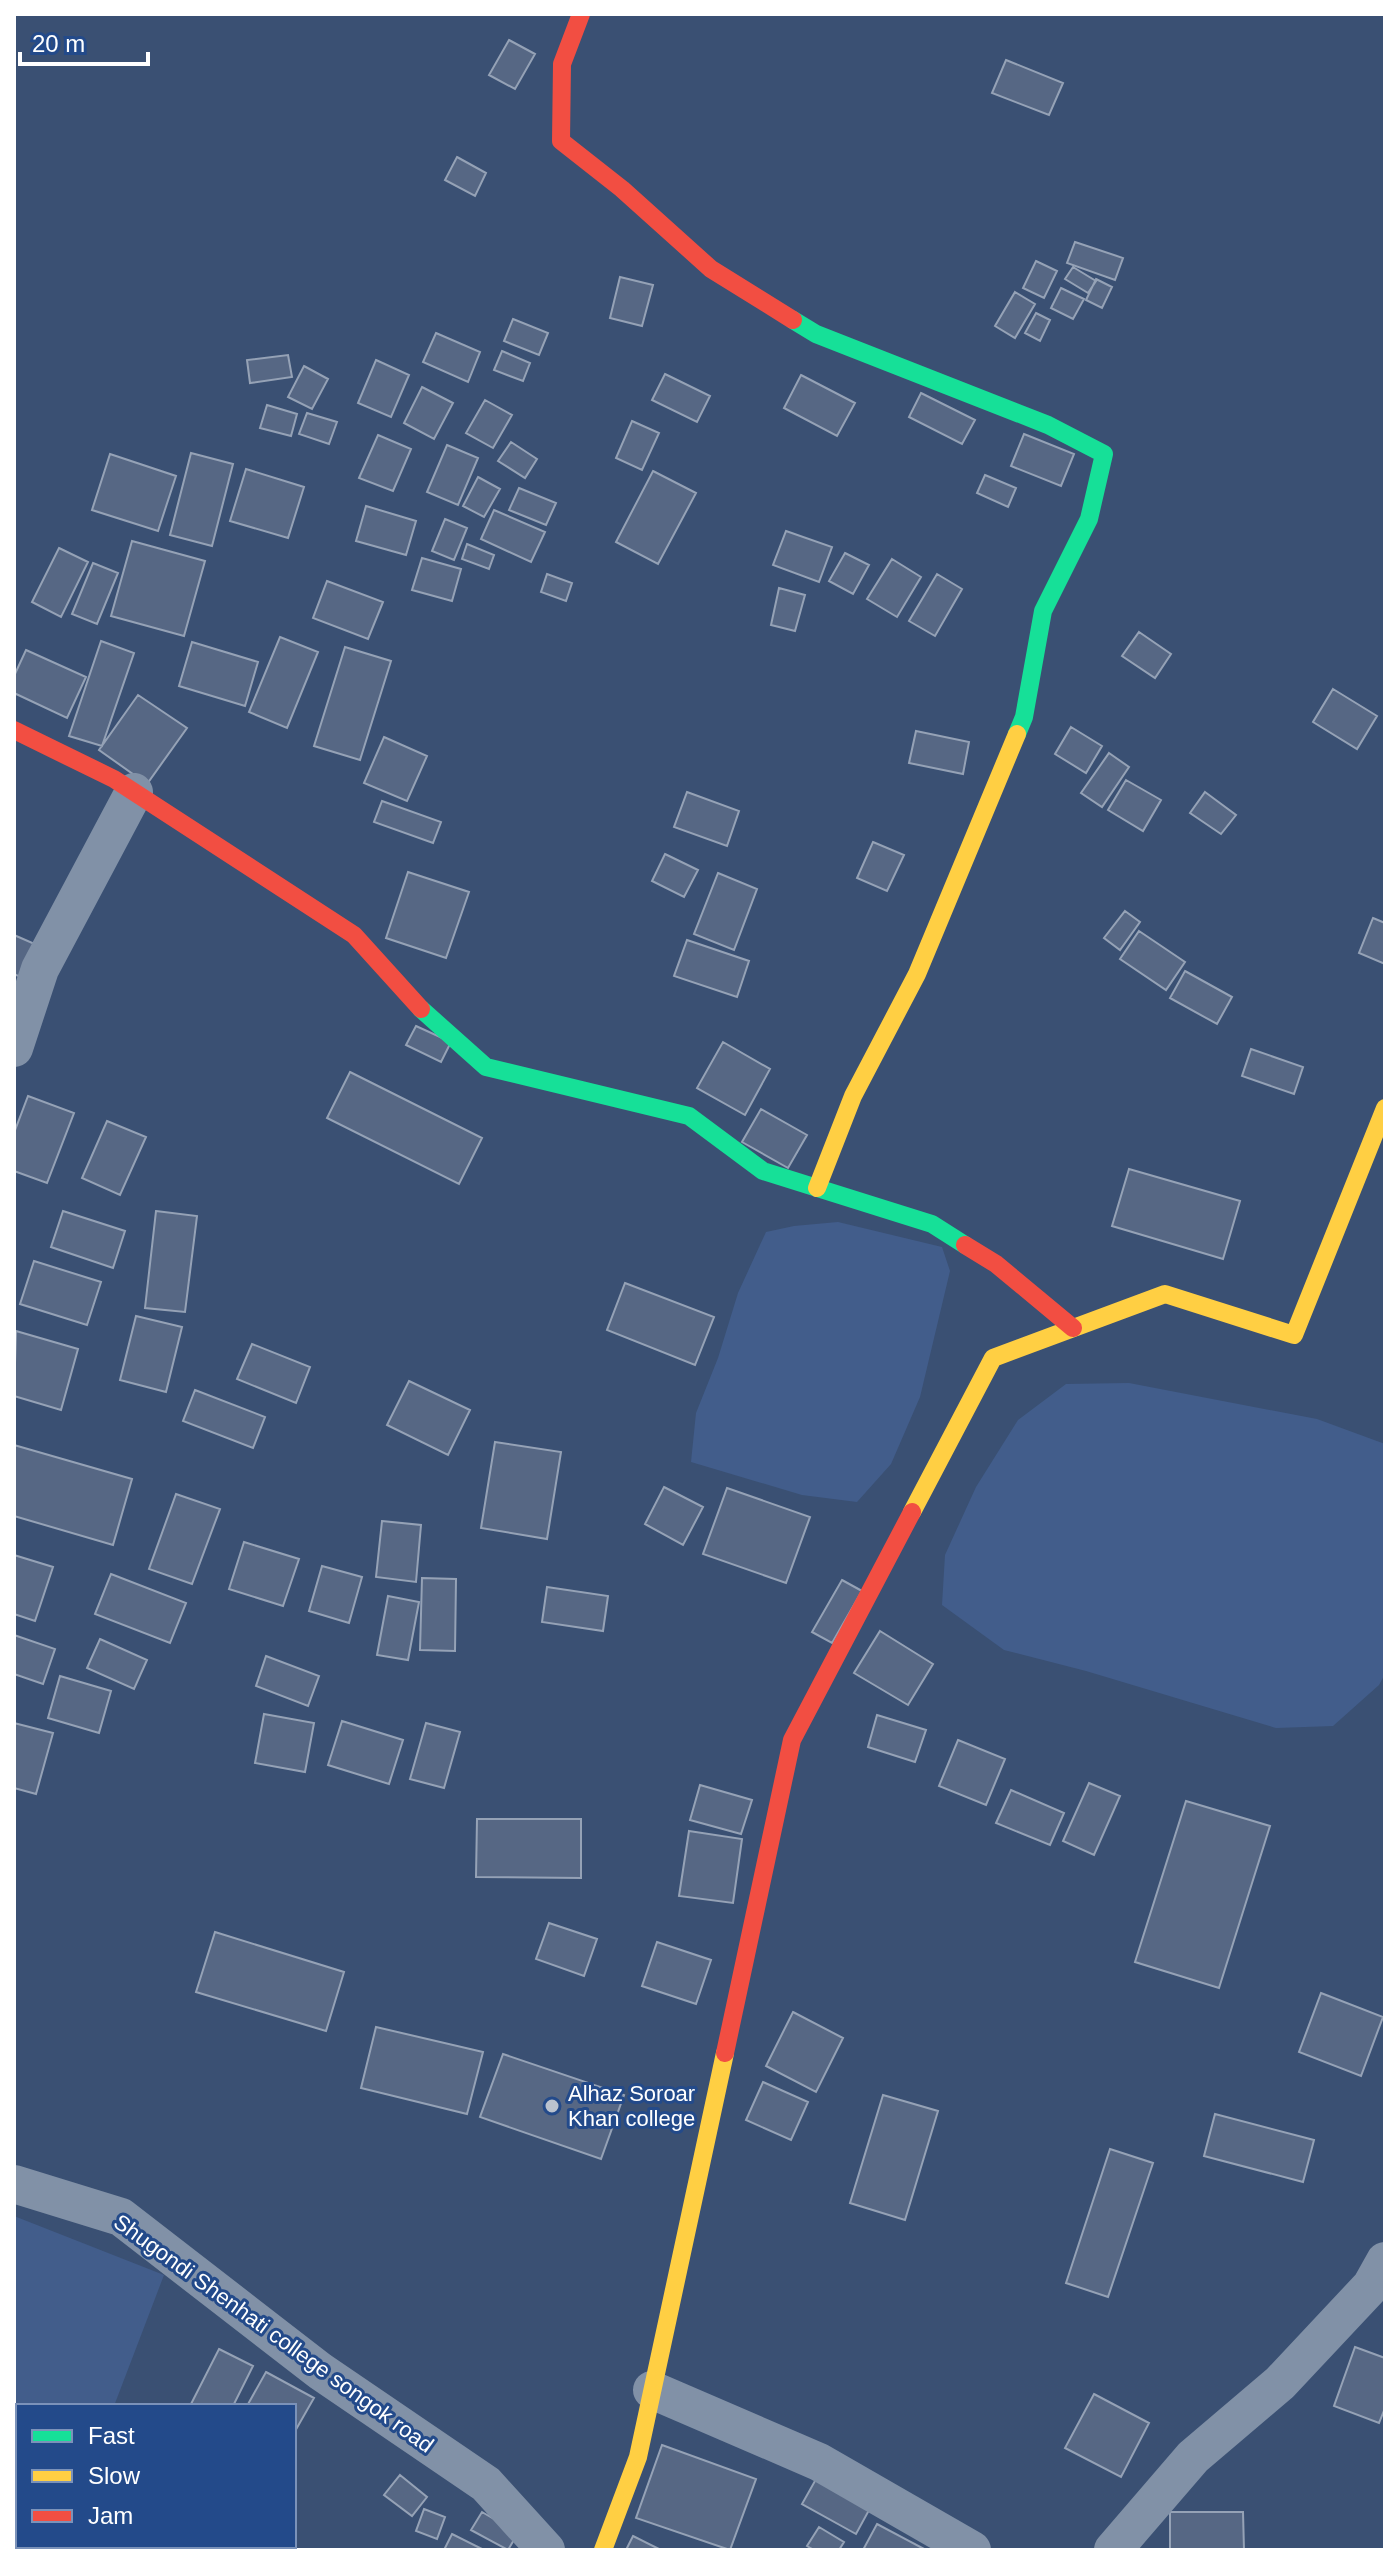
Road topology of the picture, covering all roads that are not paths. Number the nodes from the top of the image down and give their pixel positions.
1 (581, 14) edge
2 (14, 730) edge
3 (134, 792) junction
4 (14, 1048) edge
5 (1385, 1108) edge
6 (817, 1188) junction
7 (1073, 1328) junction
8 (14, 2184) edge
9 (1385, 2261) edge
10 (652, 2390) junction
11 (546, 2550) edge
12 (603, 2550) edge
13 (972, 2550) edge
14 (1113, 2550) edge

1 - 6 street
2 - 3 street
3 - 4 street
3 - 6 street
5 - 7 street
6 - 7 street
7 - 10 street
8 - 11 street, Shugondi Shenhati college songok road
9 - 14 street
10 - 12 street
10 - 13 street

